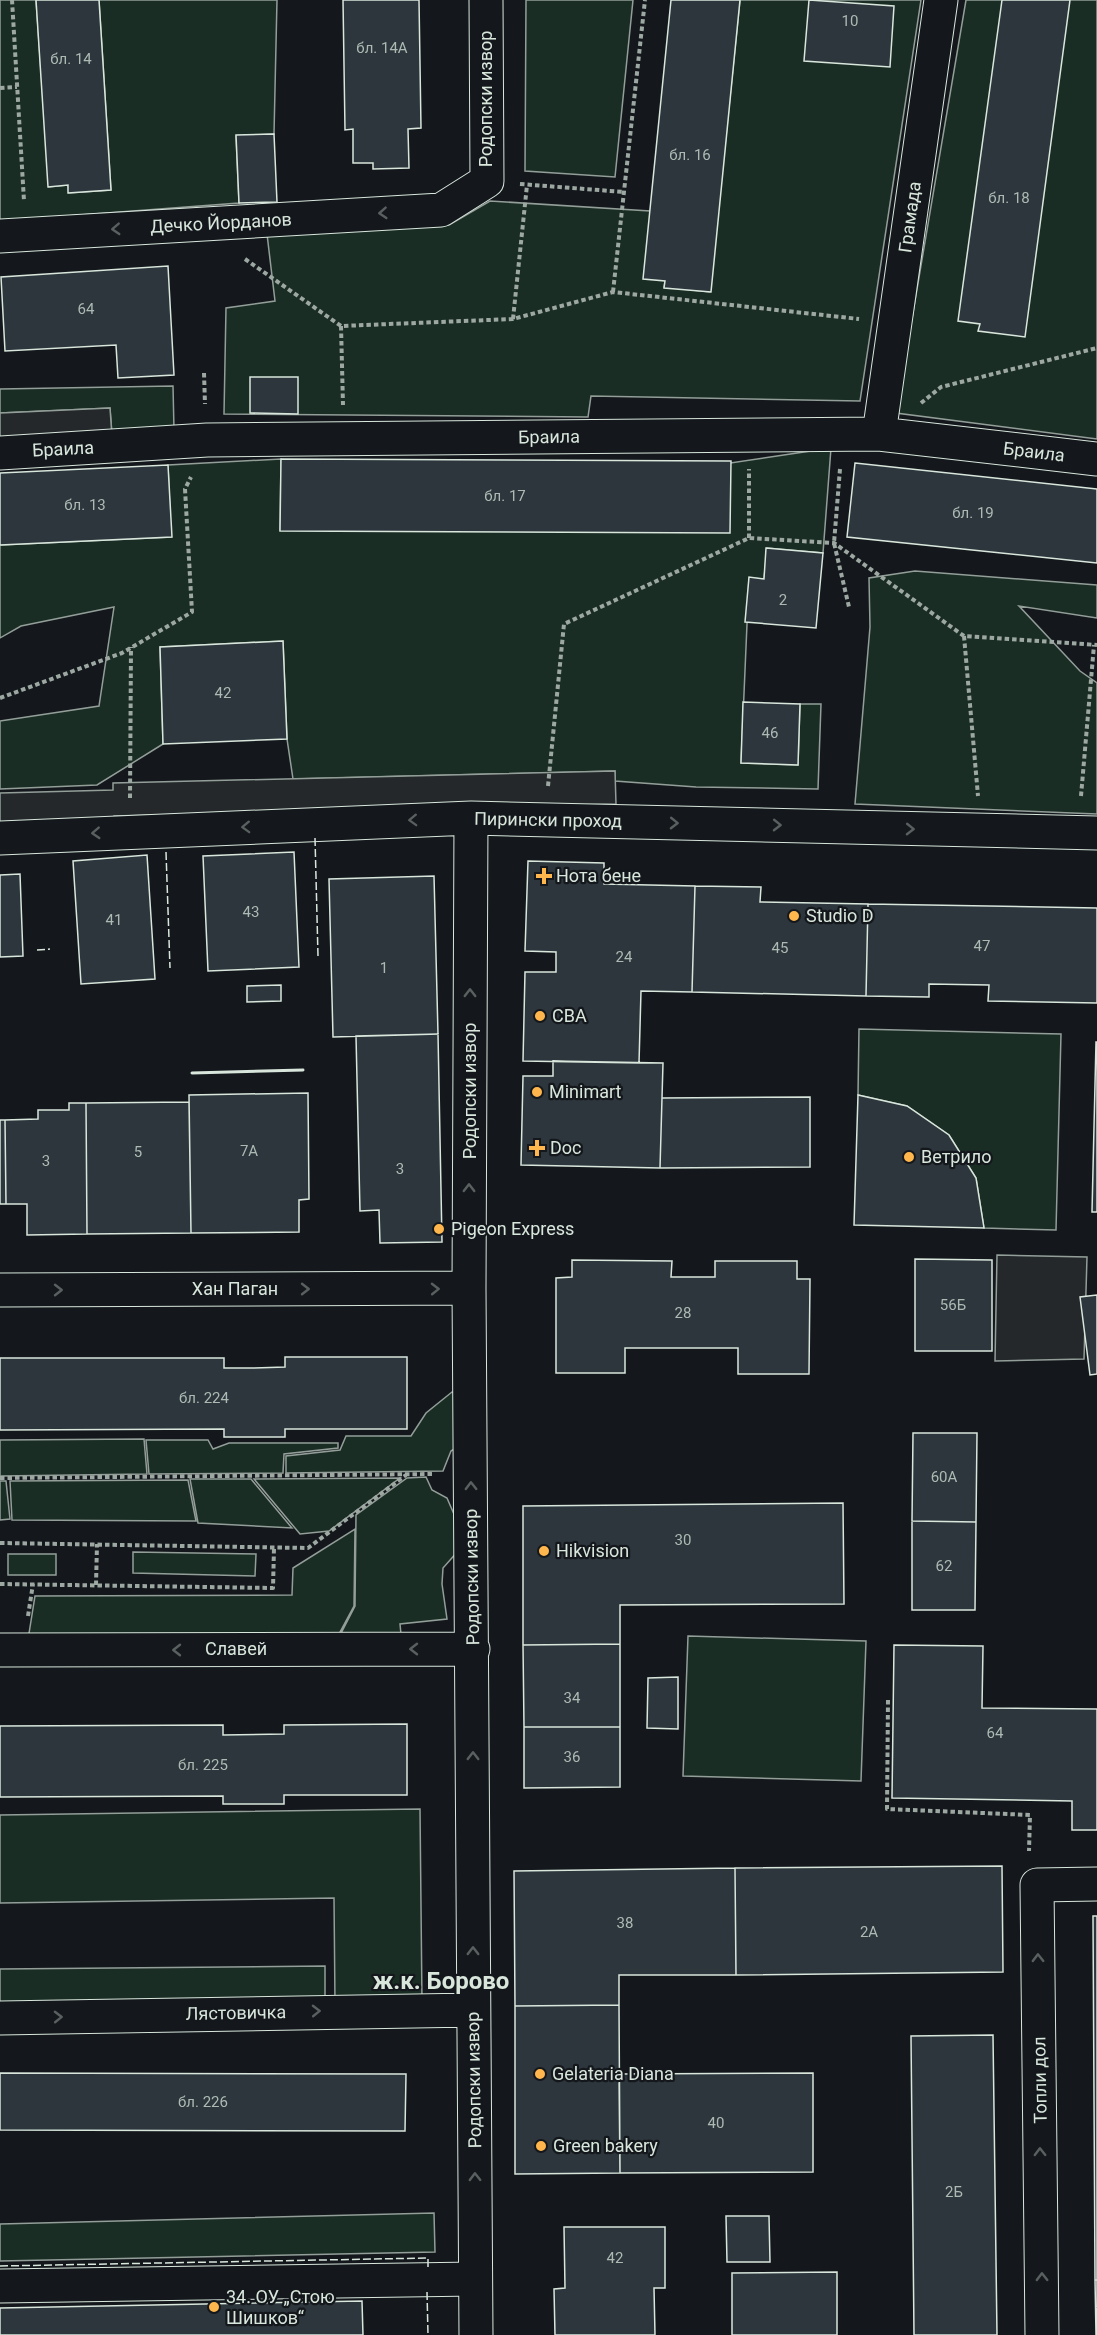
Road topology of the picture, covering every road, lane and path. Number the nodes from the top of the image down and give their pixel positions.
1 (12, 0) edge
2 (486, 0) edge
3 (645, 0) edge
4 (941, 0) edge
5 (17, 87) junction
6 (0, 88) edge
7 (624, 192) junction
8 (441, 210) joint
9 (13, 235) edge
10 (244, 258) dead end
11 (613, 292) junction
12 (513, 319) junction
13 (895, 322) junction
14 (341, 326) junction
15 (1097, 348) edge
16 (843, 434) junction
17 (879, 434) junction
18 (749, 435) junction
19 (344, 439) junction
20 (207, 440) junction
21 (0, 453) edge
22 (1097, 459) edge
23 (748, 538) junction
24 (834, 543) junction
25 (849, 607) dead end
26 (964, 636) junction
27 (1095, 645) edge
28 (131, 647) junction
29 (0, 699) edge
30 (471, 818) junction
31 (545, 820) junction
32 (981, 830) junction
33 (130, 832) junction
34 (1087, 833) edge
35 (0, 838) edge
36 (469, 1288) junction
37 (0, 1290) edge
38 (406, 1474) junction
39 (471, 1474) junction
40 (0, 1478) edge
41 (0, 1543) edge
42 (97, 1544) junction
43 (274, 1548) junction
44 (0, 1584) edge
45 (96, 1585) junction
46 (472, 1649) junction
47 (0, 1650) edge
48 (888, 1700) dead end
49 (1029, 1854) dead end
50 (1097, 1884) edge
51 (473, 2010) junction
52 (0, 2018) edge
53 (475, 2279) junction
54 (0, 2286) edge
55 (476, 2335) edge
56 (1042, 2335) edge

1 - 5 path
2 - 8 street, Родопски извор
3 - 7 path
4 - 13 street, Грамада
5 - 6 path
5 - 9 path
7 - 11 path
7 - 12 path
8 -> 9 street, Дечко Йорданов
10 - 14 path
11 - 12 path
11 - 13 path
12 - 14 path
13 - 17 street, Грамада
14 - 19 path
15 - 17 path
16 - 17 street, Браила
16 - 18 street, Браила
16 - 24 path
17 - 22 street, Браила
18 - 19 street, Браила
18 - 23 path
19 - 20 street, Браила
20 - 21 street, Браила
20 - 28 path
23 - 24 path
23 - 31 path
24 - 25 path
24 - 26 path
26 - 27 path
26 - 32 path
27 - 34 path
28 - 29 path
28 - 33 path
30 - 31 street, Пирински проход
30 -> 33 street, Пирински проход
36 -> 30 street, Родопски извор
31 -> 32 street, Пирински проход
32 - 34 street, Пирински проход
33 -> 35 street, Пирински проход
37 -> 36 street, Хан Паган
36 - 39 street, Родопски извор
38 - 39 path
38 - 40 path
38 - 43 path
46 -> 39 street, Родопски извор
41 - 42 path
42 - 43 path
42 - 45 path
43 - 45 path
44 - 45 path
46 -> 47 street, Славей
51 -> 46 street, Родопски извор
48 - 49 path
56 -> 50 street, Топли дол
52 -> 51 street, Лястовичка
53 -> 51 street, Родопски извор
53 - 54 street
53 - 55 street, Родопски извор

